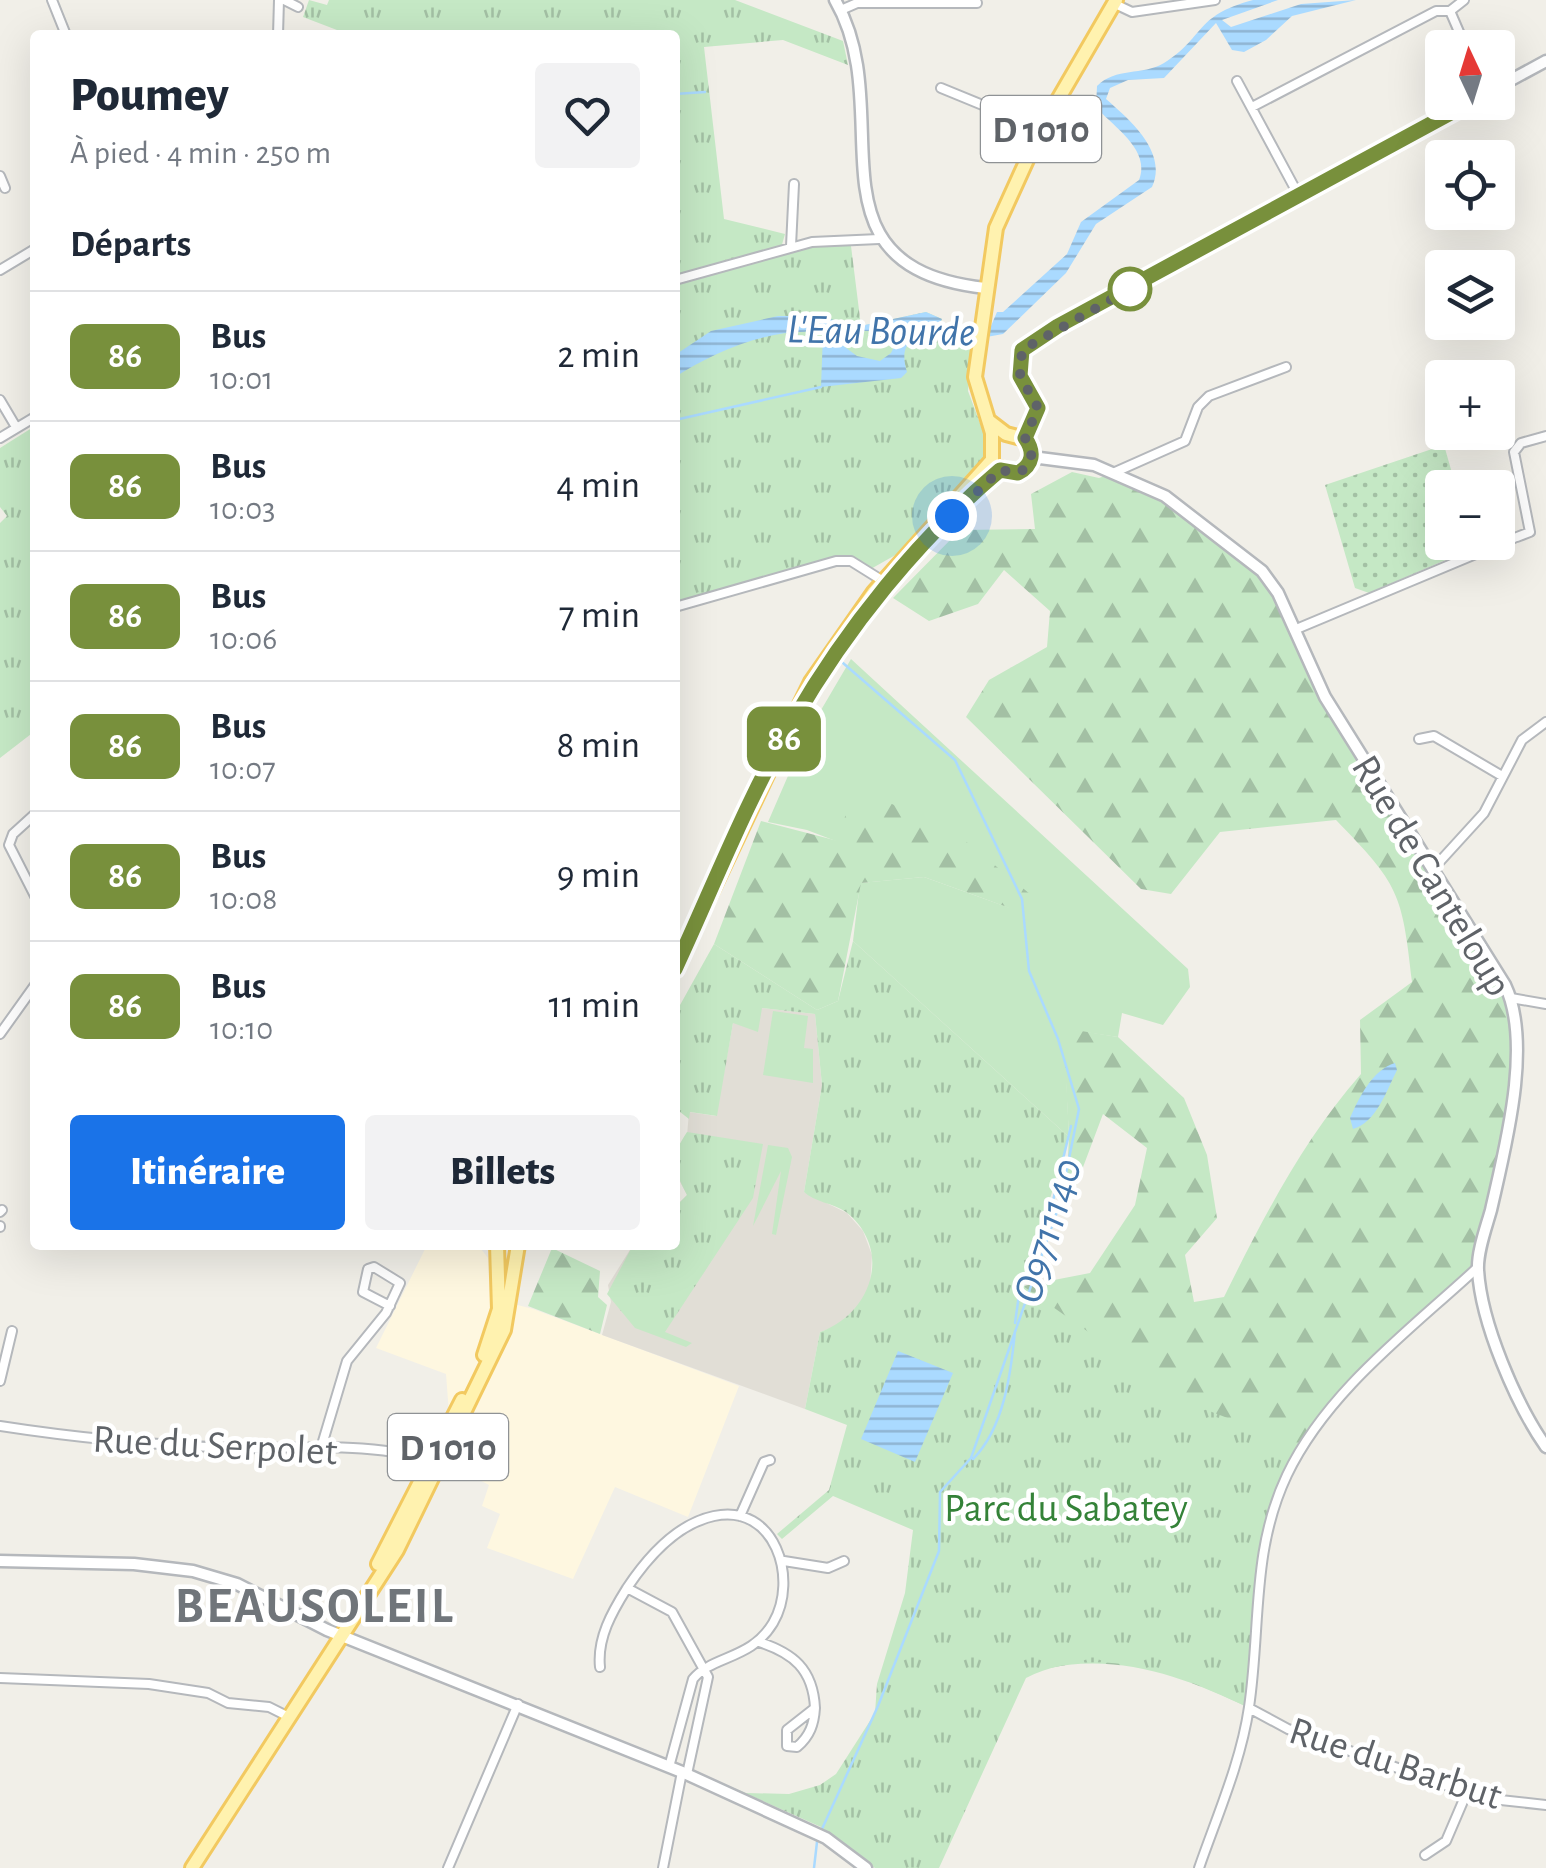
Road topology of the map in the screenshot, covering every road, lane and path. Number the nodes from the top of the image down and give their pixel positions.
1 (52, 0) edge
2 (282, 0) edge
3 (1215, 0) edge
4 (1464, 0) edge
5 (957, 2) edge
6 (1116, 2) edge
7 (977, 3) dead end
8 (838, 5) edge
9 (298, 7) dead end
10 (1450, 11) junction
11 (64, 30) edge
12 (279, 30) edge
13 (1458, 30) edge
14 (1546, 61) edge
15 (1515, 78) edge
16 (1237, 82) dead end
17 (941, 88) dead end
18 (1252, 107) junction
19 (1438, 120) edge
20 (1042, 129) junction
21 (0, 176) edge
22 (794, 184) dead end
23 (5, 188) dead end
24 (1300, 198) junction
25 (879, 239) junction
26 (792, 246) junction
27 (30, 255) edge
28 (0, 270) edge
29 (680, 279) edge
30 (985, 288) junction
31 (1286, 368) dead end
32 (0, 400) edge
33 (30, 420) edge
34 (16, 428) junction
35 (1546, 436) edge
36 (0, 438) edge
37 (1025, 438) junction
38 (1000, 439) junction
39 (1032, 457) junction
40 (996, 465) junction
41 (1113, 473) junction
42 (885, 583) junction
43 (680, 605) edge
44 (1294, 630) junction
45 (1546, 722) edge
46 (1420, 739) dead end
47 (1502, 776) junction
48 (30, 819) edge
49 (1432, 870) junction
50 (30, 886) edge
51 (680, 958) edge
52 (30, 993) edge
53 (1511, 998) junction
54 (1546, 1004) edge
55 (0, 1034) edge
56 (497, 1250) edge
57 (517, 1250) edge
58 (1477, 1268) junction
59 (390, 1306) junction
60 (0, 1336) edge
61 (0, 1381) edge
62 (0, 1426) edge
63 (1546, 1447) edge
64 (321, 1448) junction
65 (437, 1459) junction
66 (770, 1460) dead end
67 (740, 1516) junction
68 (0, 1561) edge
69 (784, 1561) junction
70 (844, 1561) dead end
71 (627, 1588) junction
72 (341, 1635) junction
73 (758, 1642) junction
74 (600, 1666) dead end
75 (704, 1669) junction
76 (0, 1678) edge
77 (518, 1704) junction
78 (815, 1708) junction
79 (1249, 1708) junction
80 (287, 1716) junction
81 (670, 1767) junction
82 (685, 1773) junction
83 (1466, 1792) junction
84 (1546, 1805) edge
85 (1425, 1855) dead end
86 (192, 1868) edge
87 (448, 1868) edge
88 (663, 1868) edge
89 (866, 1868) edge
90 (1200, 1868) edge

1 - 11 street
2 - 9 street
2 - 12 street
3 - 6 street
4 - 10 street
5 - 7 street
5 - 8 street
6 - 20 main road, D 1010
8 - 25 street
10 - 13 street
10 - 18 street
14 - 15 street
16 - 18 street
17 - 20 street
18 - 24 street
19 - 24 street
20 - 30 main road, D 1010
21 - 23 street
22 - 26 street
24 - 37 street
25 - 26 street
25 - 30 street
26 - 29 street
27 - 28 street
30 - 38 main road, D 1010
31 - 41 street
32 - 34 street
33 - 34 street
34 - 36 street
35 - 44 street
37 - 38 main road
37 - 39 main road
38 - 40 main road
39 - 40 main road
39 - 41 street, Rue de Canteloup
40 - 42 main road
41 - 44 street, Rue de Canteloup
42 - 43 street
42 - 51 main road
44 - 49 street, Rue de Canteloup
45 - 47 street
46 - 47 street
47 - 49 street
48 - 50 street
49 - 53 street, Rue de Canteloup
52 - 55 street
53 - 54 street
53 - 58 street, Rue de Canteloup
56 - 65 main road, D 1010
57 - 65 main road, D 1010
58 - 63 street, Rue de Canteloup
58 - 79 street
59 - 59 street
59 - 64 street
60 - 61 street
62 - 64 street, Rue du Serpolet
64 - 65 street, Rue du Serpolet
65 - 72 main road, D 1010
65 - 72 main road, D 1010
66 - 67 street
67 - 69 street
67 - 71 street
68 - 72 street
69 - 70 street
69 - 73 street
71 - 74 street
71 - 75 street
72 - 77 street
72 - 80 main road, D 1010
73 - 75 street
73 - 78 street
75 - 81 street
75 - 82 street
76 - 80 street
77 - 81 street
77 - 87 street
78 - 78 street
79 - 83 street, Rue du Barbut
79 - 90 street
80 - 86 main road, D 1010
81 - 82 street
82 - 88 street
82 - 89 street
83 - 84 street, Rue du Barbut
83 - 85 street

